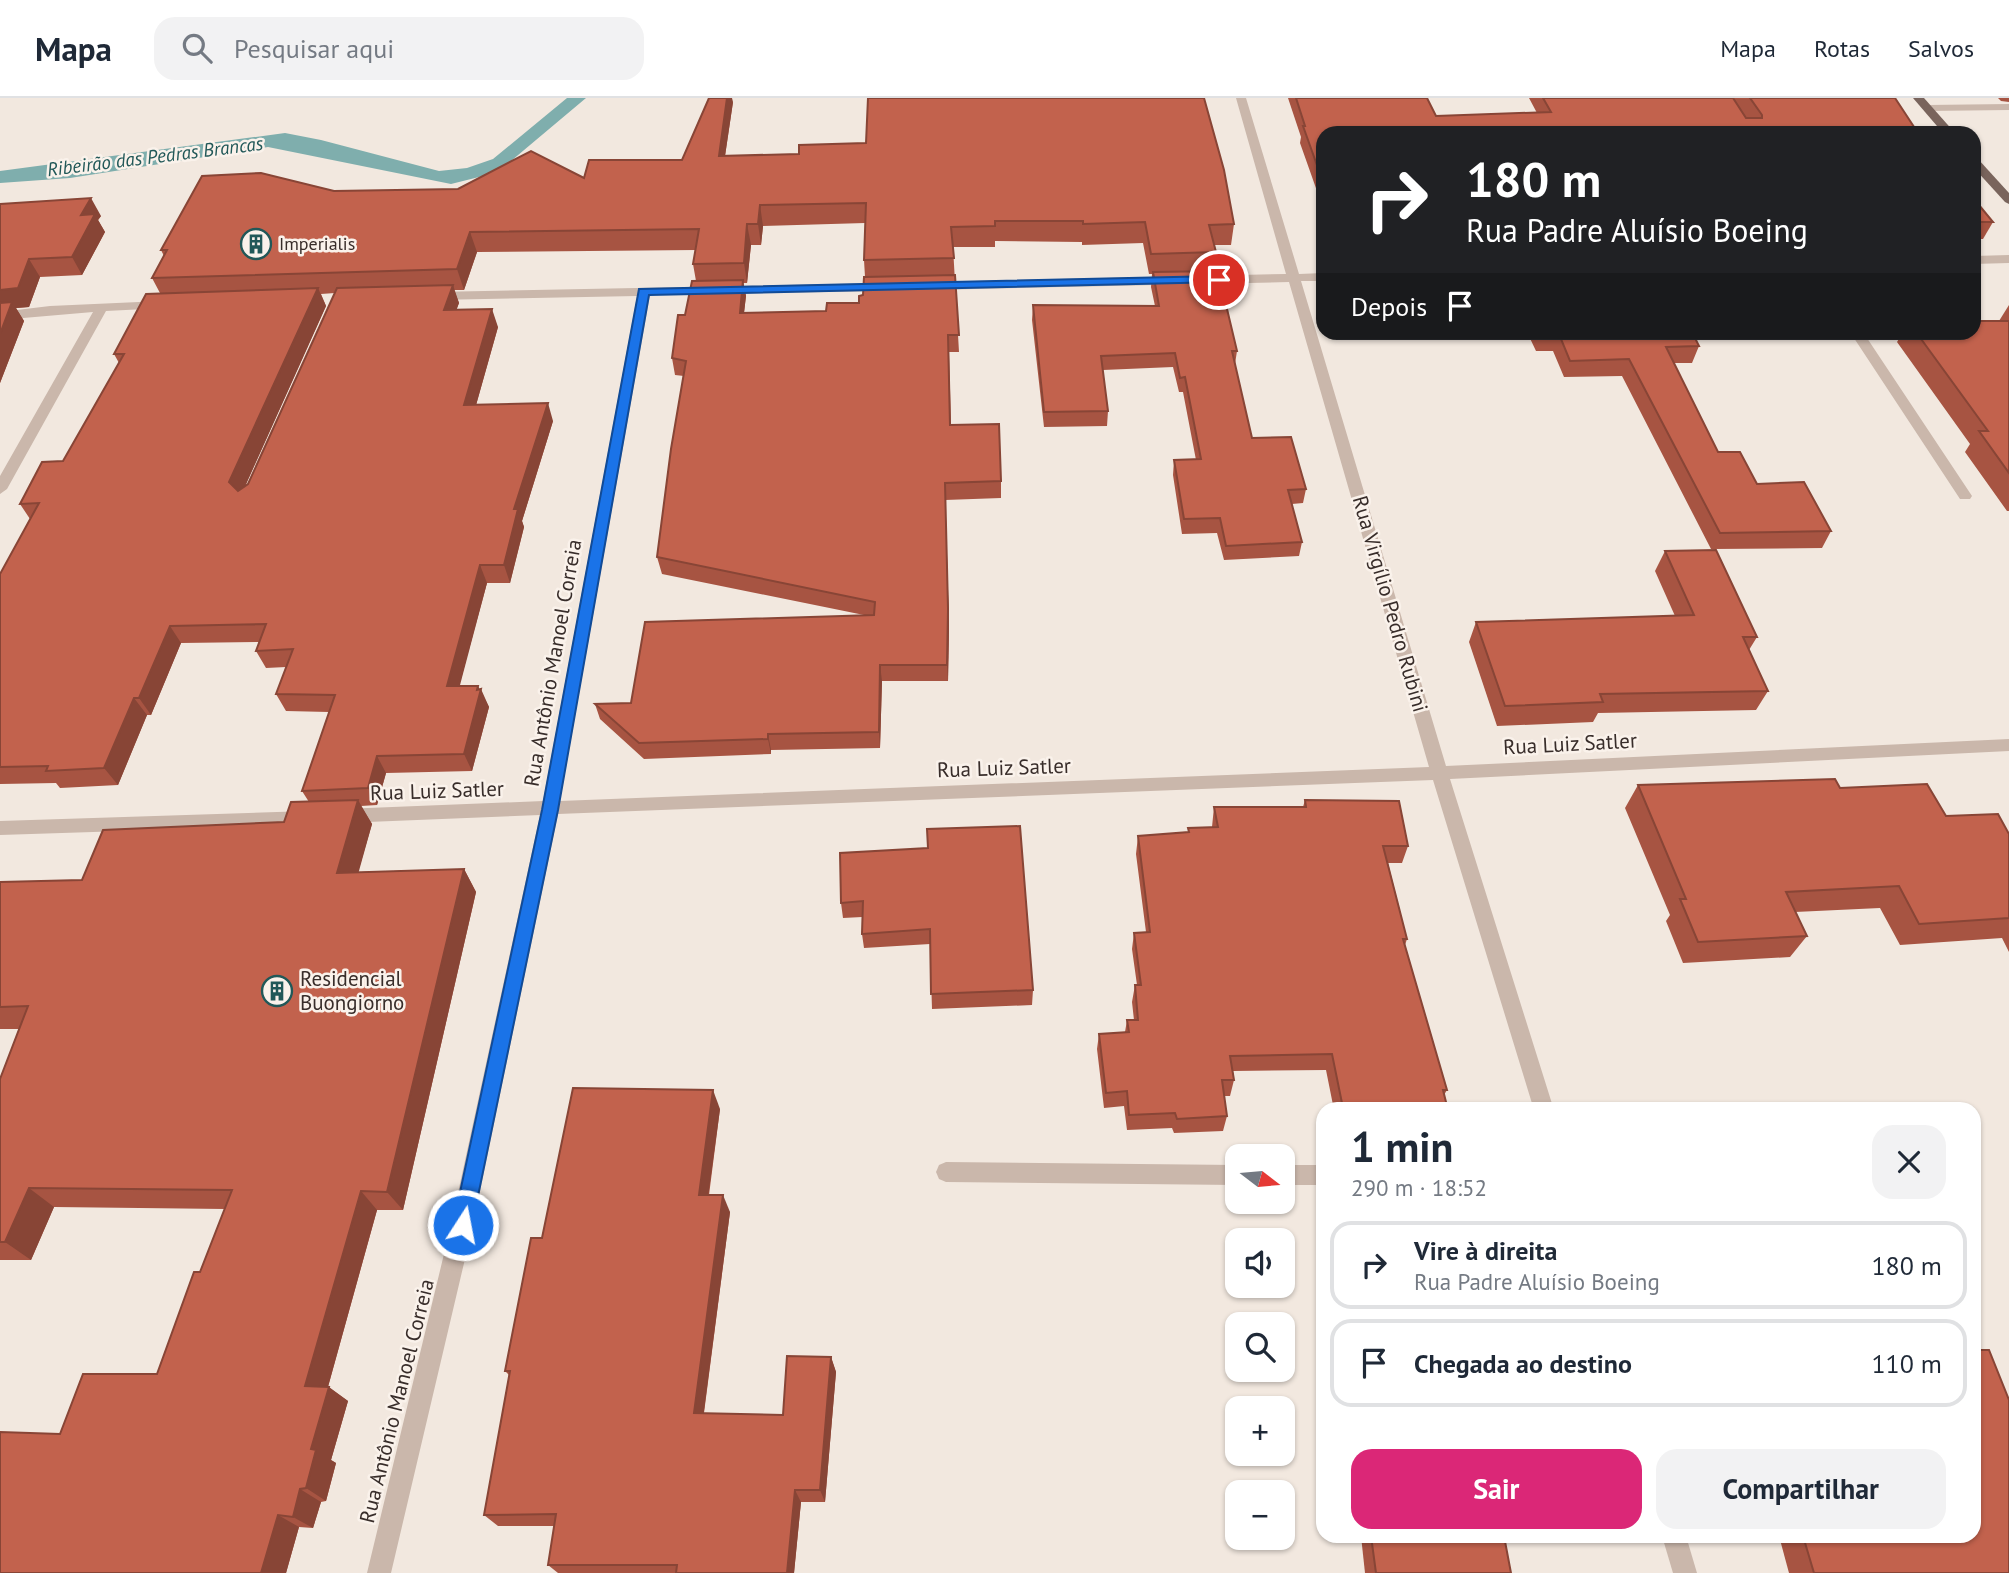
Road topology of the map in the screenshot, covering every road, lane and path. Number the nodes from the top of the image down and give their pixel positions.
1 (1241, 98) edge
2 (1919, 98) edge
3 (2009, 107) edge
4 (1927, 108) junction
5 (1943, 126) edge
6 (1981, 169) edge
7 (2009, 200) edge
8 (2009, 259) edge
9 (1981, 260) edge
10 (1316, 277) edge
11 (1294, 278) junction
12 (643, 292) junction
13 (422, 297) edge
14 (172, 305) edge
15 (102, 307) junction
16 (0, 316) edge
17 (1861, 340) edge
18 (0, 489) edge
19 (1965, 496) dead end
20 (2009, 745) edge
21 (1440, 773) junction
22 (550, 810) junction
23 (0, 828) edge
24 (1542, 1102) edge
25 (946, 1172) dead end
26 (1225, 1175) edge
27 (1295, 1175) edge
28 (1316, 1175) edge
29 (1676, 1543) edge
30 (379, 1573) edge
31 (1685, 1573) edge

1 - 11 street, Rua Virgílio Pedro Rubini
2 - 4 main road
3 - 4 street
4 - 5 main road
6 - 7 main road
8 - 9 street
10 - 11 street
11 - 12 street
11 - 21 street, Rua Virgílio Pedro Rubini
12 - 13 street
12 - 22 street, Rua Antônio Manoel Correia
14 - 15 street
15 - 16 street
15 - 18 street
17 - 19 street
20 - 21 street, Rua Luiz Satler
21 - 22 street, Rua Luiz Satler
21 - 24 street, Rua Virgílio Pedro Rubini
22 - 23 street, Rua Luiz Satler
22 - 30 street, Rua Antônio Manoel Correia
25 - 26 street
27 - 28 street
29 - 31 street

